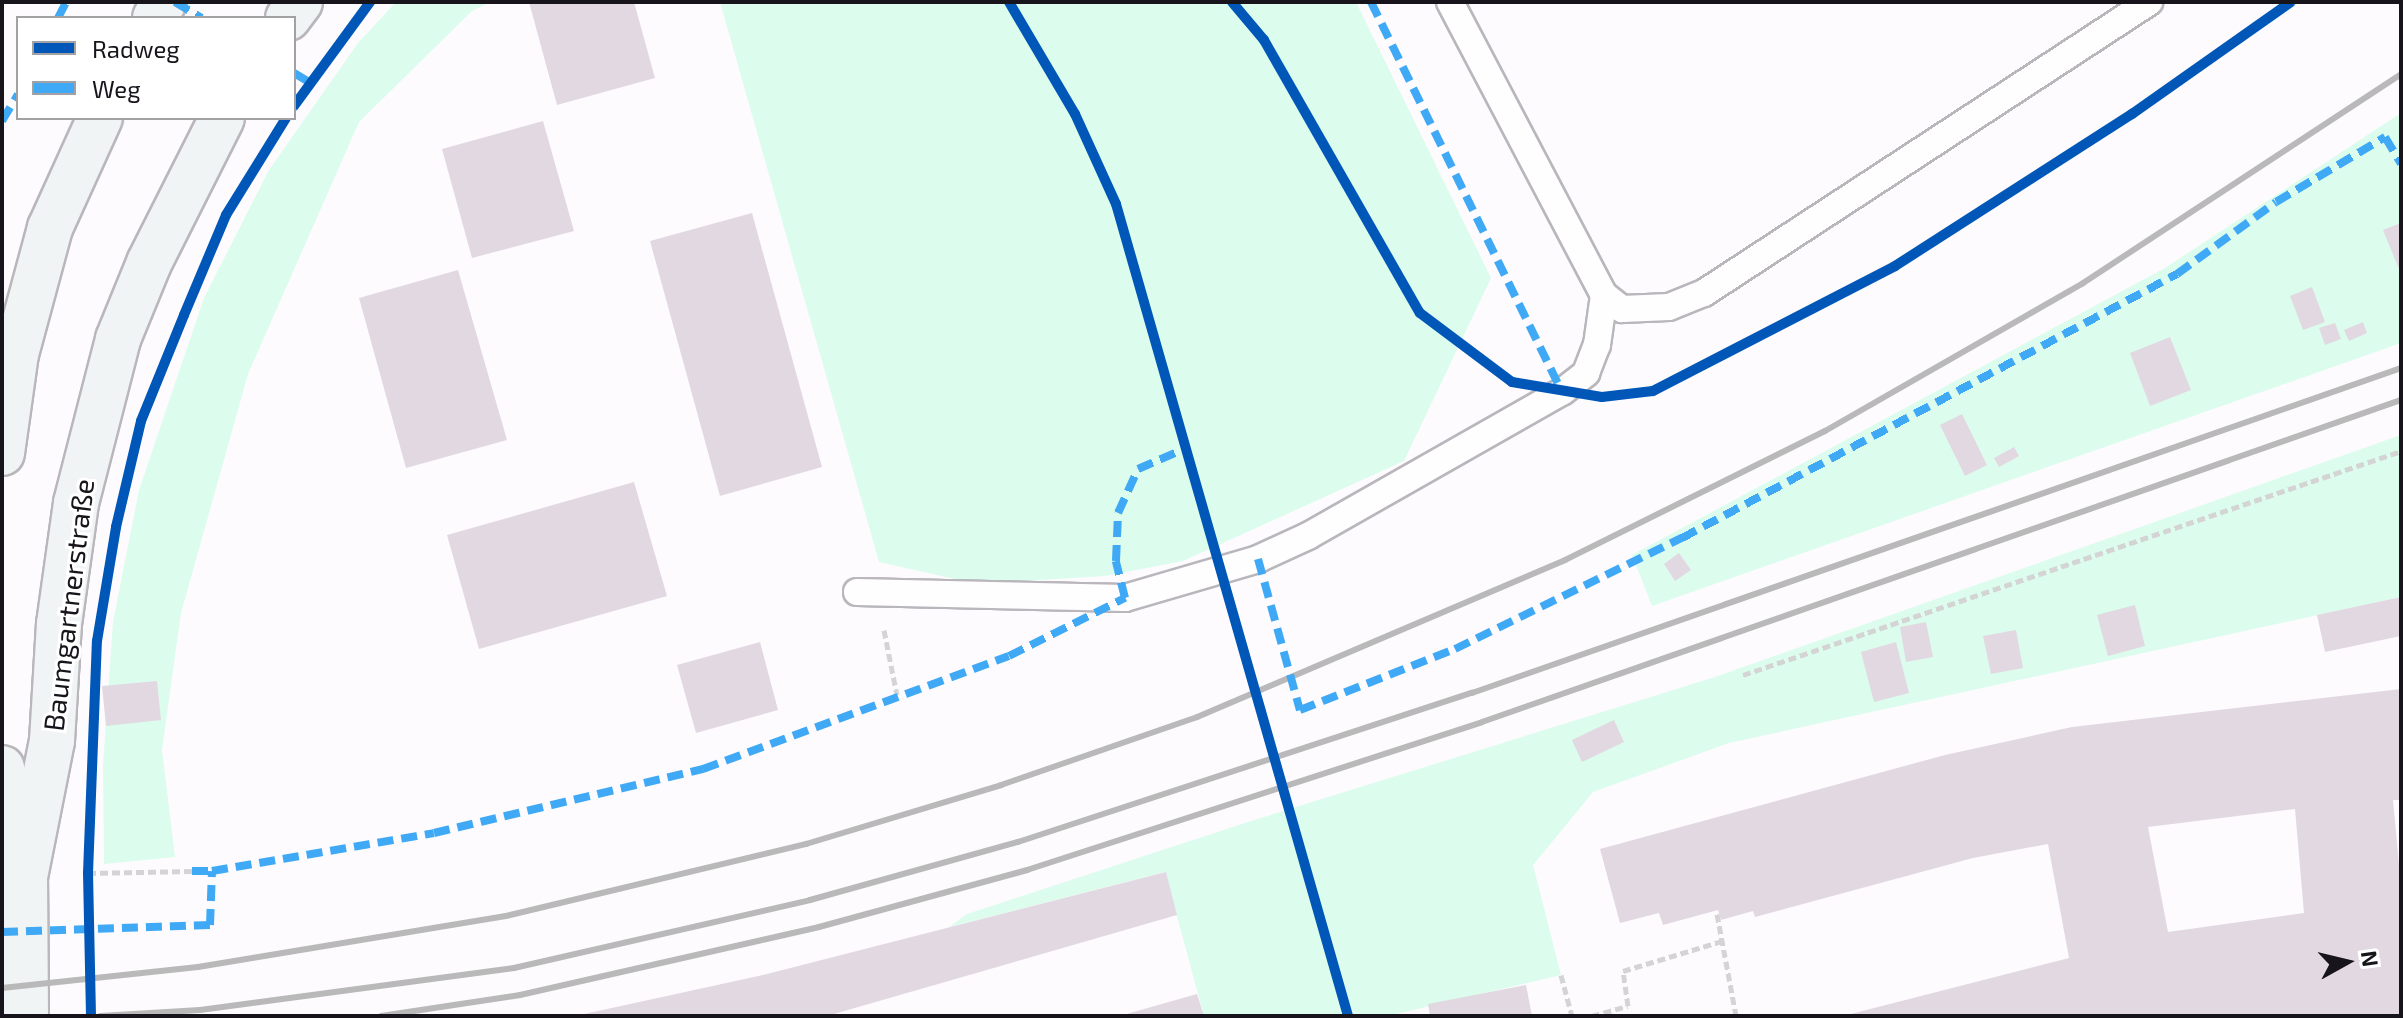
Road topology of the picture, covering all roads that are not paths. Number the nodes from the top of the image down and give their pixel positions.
1 (1450, 2) edge
2 (2149, 2) edge
3 (99, 120) edge
4 (221, 120) edge
5 (1604, 295) junction
6 (2, 453) edge
7 (866, 592) road end
8 (2, 768) edge
9 (25, 877) junction
10 (26, 1016) edge

1 - 5 lane
2 - 5 lane
3 - 6 main road
4 - 9 main road, Baumgartnerstraße
5 - 7 lane
8 - 9 main road, Baumgartnerstraße
9 - 10 main road, Baumgartnerstraße

